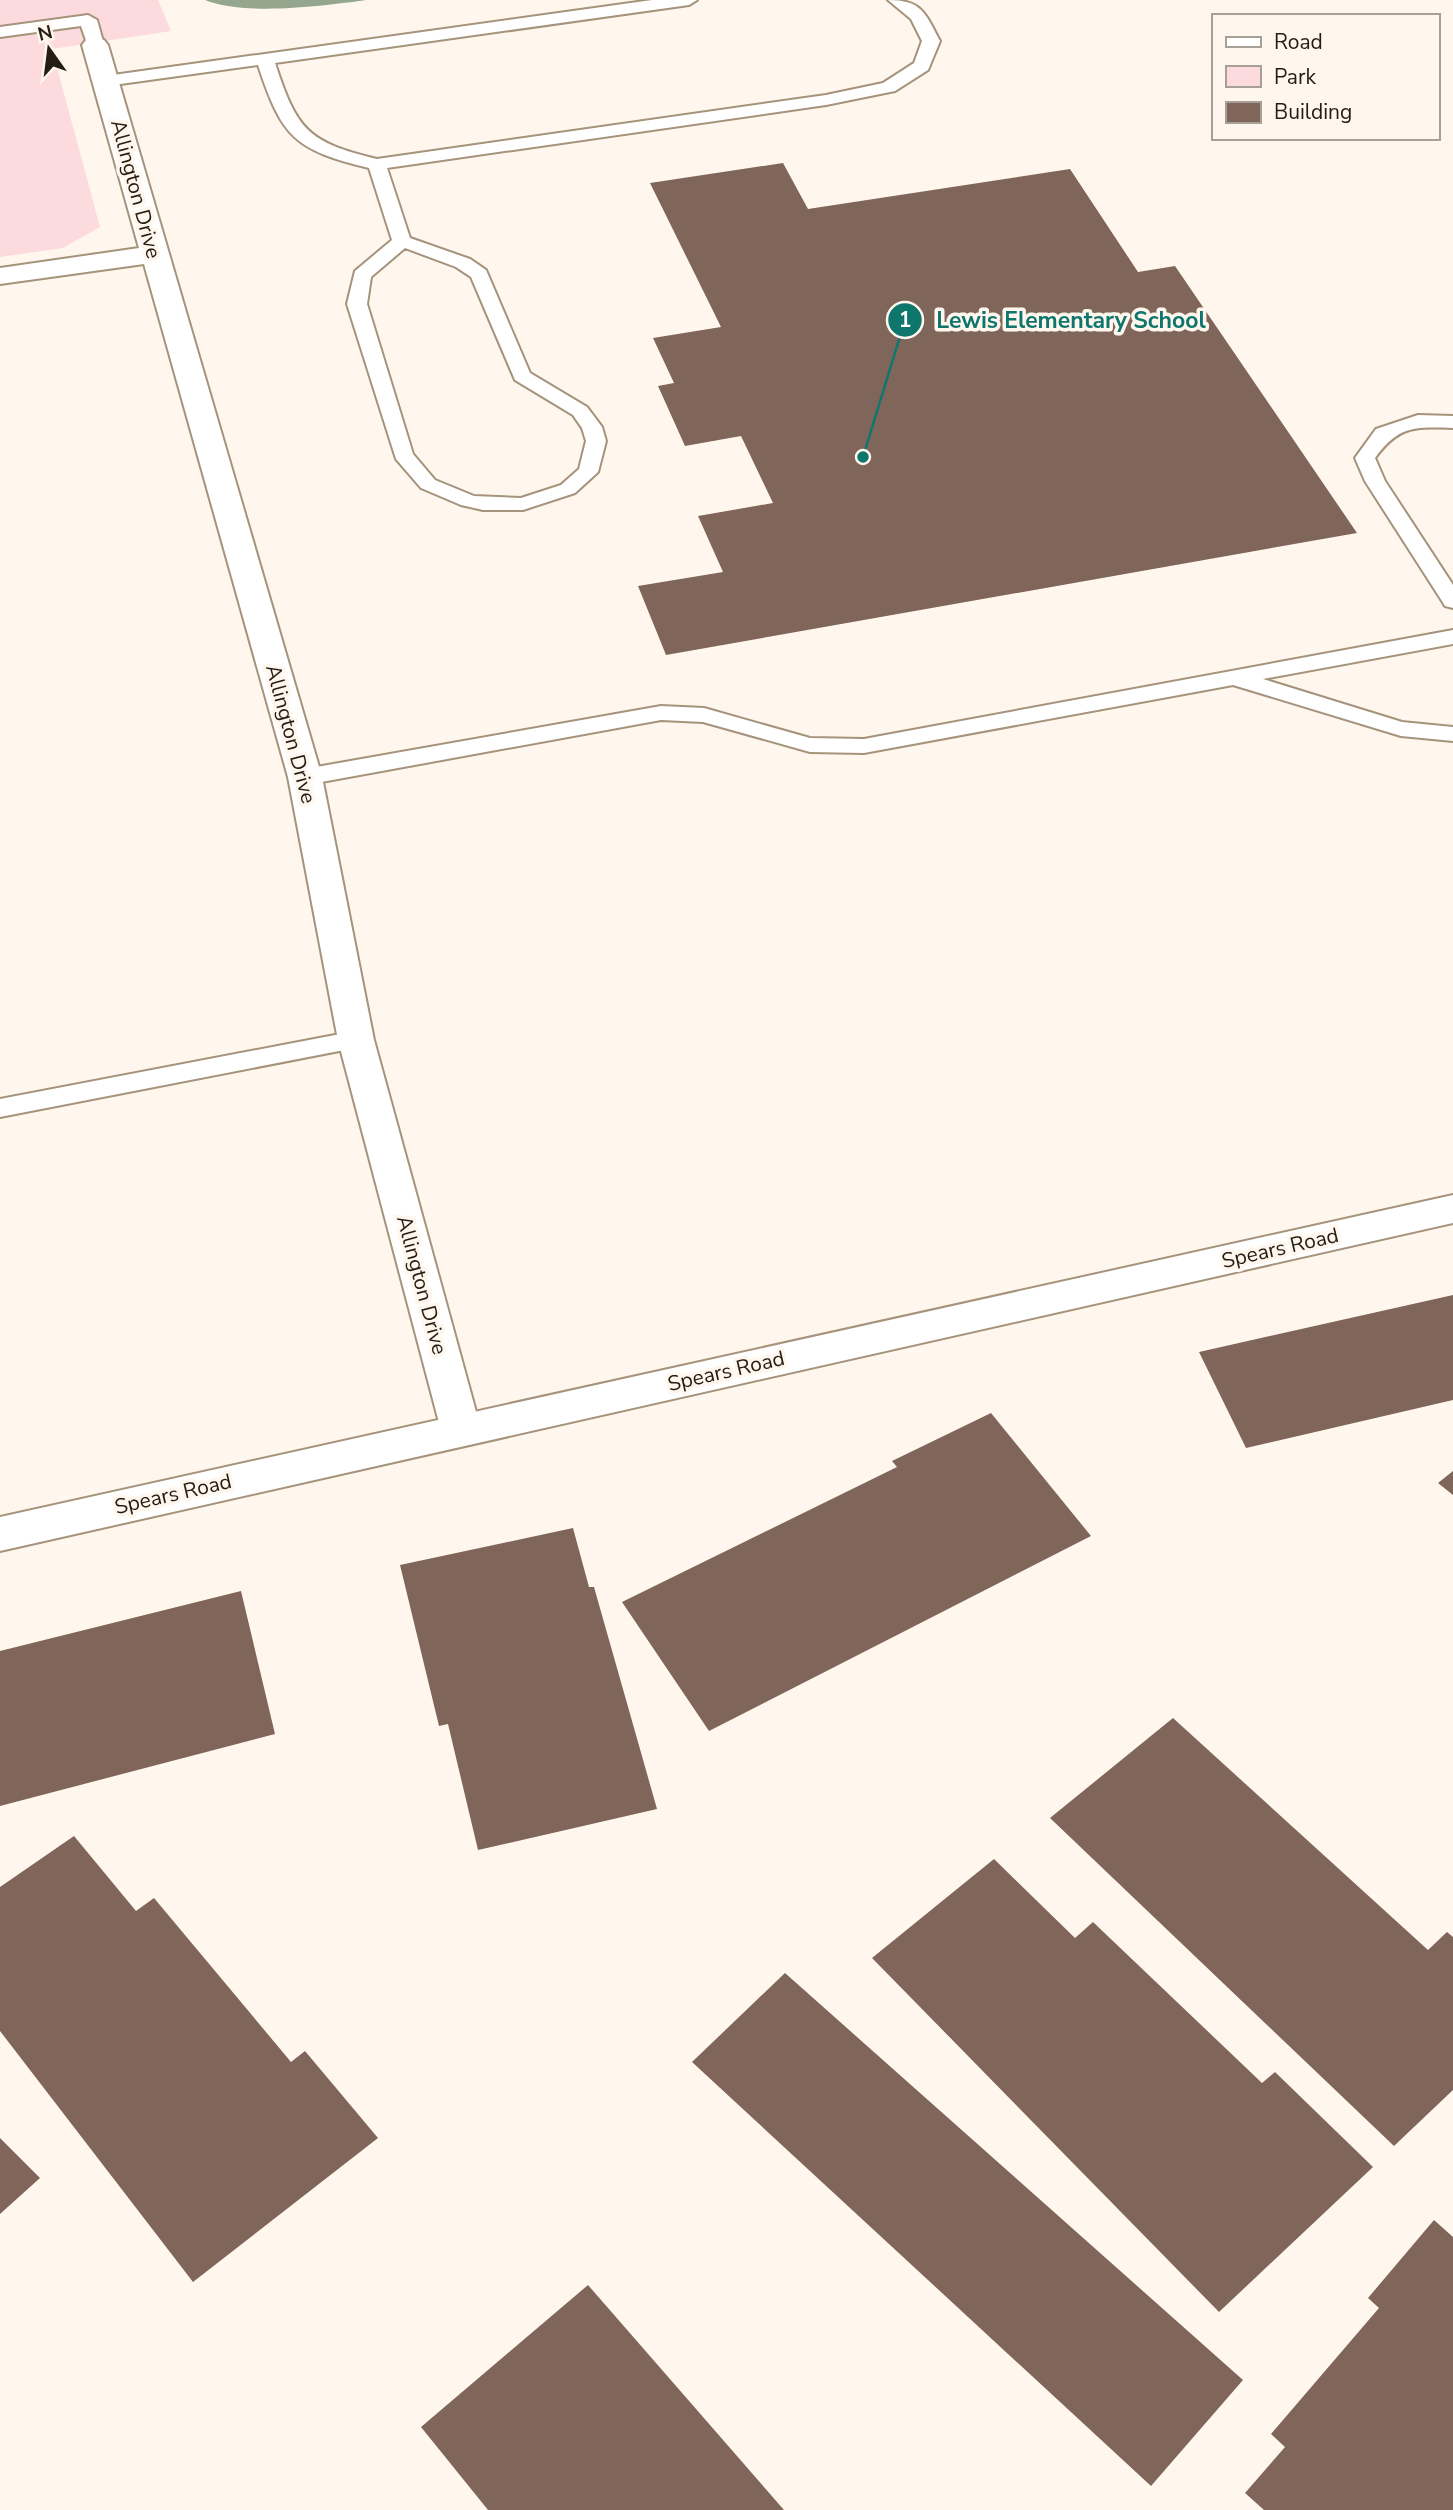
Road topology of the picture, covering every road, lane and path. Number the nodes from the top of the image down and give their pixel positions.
1 (689, 0) edge
2 (896, 0) edge
3 (0, 32) edge
4 (95, 45) joint
5 (265, 60) junction
6 (106, 81) junction
7 (377, 164) junction
8 (402, 241) junction
9 (153, 254) junction
10 (0, 276) edge
11 (1453, 422) edge
12 (1453, 601) edge
13 (1453, 637) edge
14 (1231, 677) junction
15 (1453, 734) edge
16 (304, 776) junction
17 (356, 1040) junction
18 (0, 1108) edge
19 (1453, 1209) edge
20 (461, 1430) junction
21 (0, 1534) edge

1 - 5 lane
2 - 7 lane
3 - 4 lane
4 - 6 street, Allington Drive
5 - 6 lane
5 - 7 lane
6 - 9 street, Allington Drive
7 - 8 lane
8 - 8 lane
9 - 10 street
9 - 16 street, Allington Drive
11 - 12 lane
13 - 14 lane
14 - 15 lane
14 - 16 lane
16 - 17 street, Allington Drive
17 - 18 lane
17 - 20 street, Allington Drive
19 - 20 street, Spears Road
20 - 21 street, Spears Road

